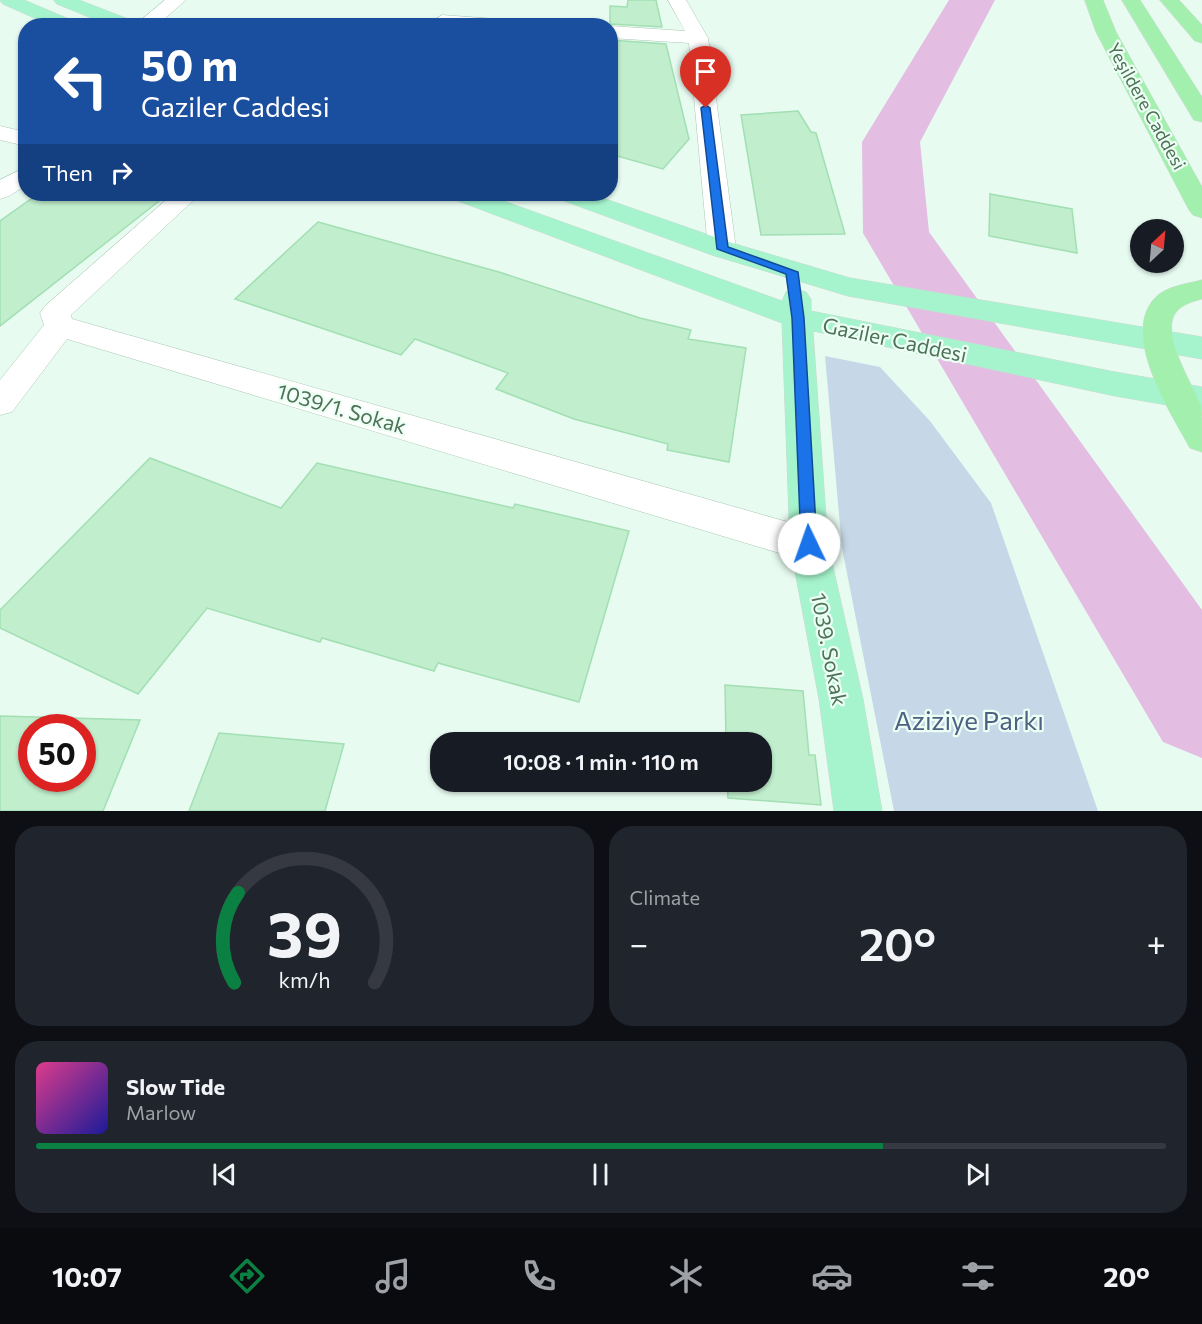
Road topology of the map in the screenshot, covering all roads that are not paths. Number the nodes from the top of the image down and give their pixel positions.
1 (9, 0) edge
2 (63, 0) edge
3 (177, 0) edge
4 (458, 0) edge
5 (677, 0) edge
6 (1080, 0) edge
7 (1094, 0) edge
8 (1131, 0) edge
9 (1169, 0) edge
10 (51, 18) edge
11 (109, 18) edge
12 (153, 18) edge
13 (443, 18) edge
14 (1106, 32) junction
15 (618, 33) edge
16 (1202, 37) edge
17 (698, 38) junction
18 (1202, 115) edge
19 (0, 133) edge
20 (18, 137) edge
21 (18, 179) edge
22 (0, 191) edge
23 (180, 201) edge
24 (481, 201) edge
25 (588, 201) edge
26 (1202, 210) edge
27 (722, 249) junction
28 (792, 272) junction
29 (1202, 289) edge
30 (798, 318) junction
31 (60, 326) junction
32 (1158, 342) junction
33 (1202, 348) edge
34 (1191, 397) edge
35 (0, 403) edge
36 (1202, 439) edge
37 (809, 544) junction
38 (858, 811) edge

1 - 10 main road
2 - 11 main road
3 - 12 street
4 - 13 street
5 - 17 street
6 - 14 highway
7 - 14 highway, Yeşildere Caddesi
8 - 18 highway, Yeşildere Caddesi
9 - 16 highway
14 - 26 highway, Yeşildere Caddesi
15 - 17 street
17 - 27 street
19 - 20 street
21 - 22 street
23 - 31 street
24 - 30 main road, Gaziler Caddesi
25 - 27 main road, Gaziler Caddesi
27 - 28 main road, Gaziler Caddesi
28 - 30 main road, 1039. Sokak
28 - 32 main road, Gaziler Caddesi
29 - 32 highway
30 - 34 main road, Gaziler Caddesi
30 - 37 main road, 1039. Sokak
31 - 35 street
31 - 37 street, 1039/1. Sokak
32 - 33 main road, Gaziler Caddesi
32 - 34 highway
34 - 36 highway
37 - 38 main road, 1039. Sokak

